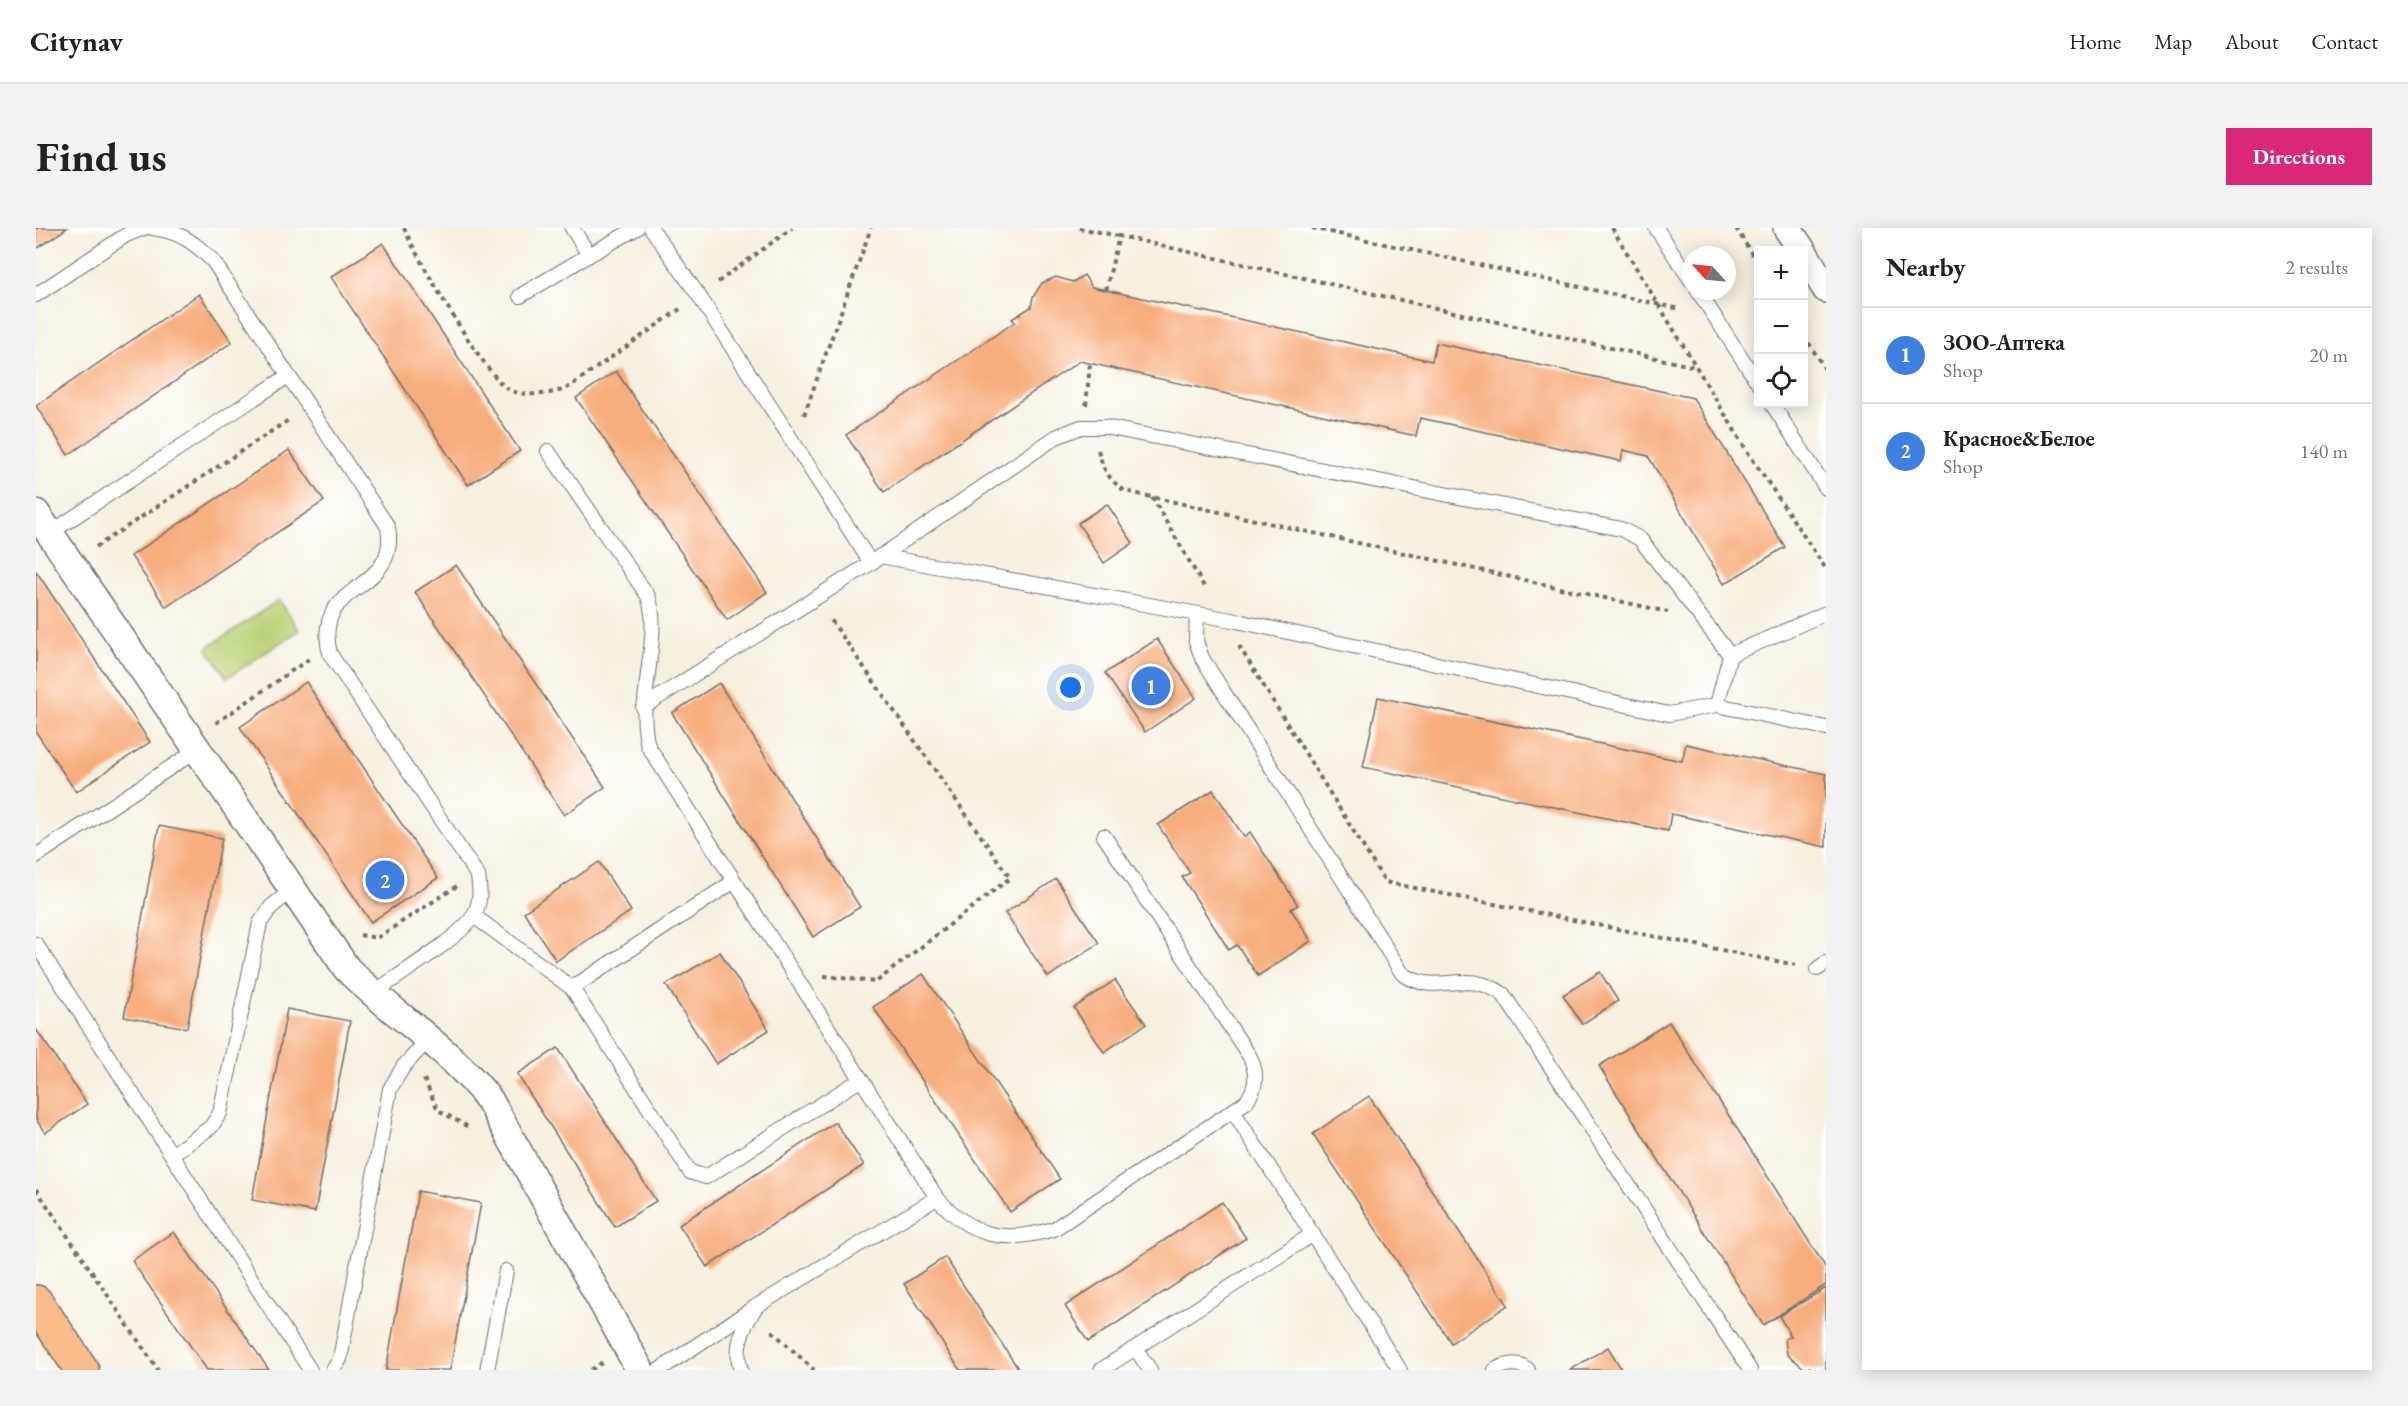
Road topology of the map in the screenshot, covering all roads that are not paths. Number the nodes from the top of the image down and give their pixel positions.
1 (144, 228) edge
2 (152, 228) edge
3 (572, 228) edge
4 (638, 228) edge
5 (651, 228) edge
6 (1656, 228) edge
7 (1788, 228) edge
8 (1799, 246) edge
9 (589, 255) junction
10 (1808, 260) edge
11 (1682, 267) edge
12 (1826, 289) edge
13 (36, 295) edge
14 (520, 296) dead end
15 (1704, 300) edge
16 (288, 376) junction
17 (1754, 377) edge
18 (1775, 408) edge
19 (548, 451) dead end
20 (1826, 488) edge
21 (43, 523) edge
22 (875, 559) junction
23 (1826, 613) edge
24 (1197, 615) junction
25 (1730, 655) junction
26 (1717, 705) junction
27 (643, 707) junction
28 (1826, 728) edge
29 (202, 739) junction
30 (1104, 836) dead end
31 (36, 856) edge
32 (733, 882) junction
33 (292, 890) junction
34 (474, 915) junction
35 (36, 944) edge
36 (572, 988) junction
37 (372, 994) junction
38 (429, 1040) junction
39 (860, 1080) junction
40 (1233, 1111) junction
41 (173, 1154) junction
42 (937, 1198) junction
43 (1313, 1234) junction
44 (506, 1271) dead end
45 (36, 1302) edge
46 (755, 1308) junction
47 (1136, 1349) junction
48 (82, 1370) edge
49 (310, 1370) edge
50 (333, 1370) edge
51 (487, 1370) edge
52 (640, 1370) edge
53 (659, 1370) edge
54 (741, 1370) edge
55 (1101, 1370) edge
56 (1150, 1370) edge
57 (1400, 1370) edge
58 (1495, 1370) edge
59 (1528, 1370) edge
60 (1750, 1370) edge

1 - 13 lane
2 - 16 lane
3 - 9 lane
4 - 9 lane
5 - 22 lane
6 - 11 lane
7 - 8 street
9 - 14 lane
10 - 12 street
15 - 17 lane
16 - 21 lane
16 - 34 lane
18 - 20 lane
19 - 27 lane
21 - 29 street
22 - 24 lane
22 - 25 lane
22 - 27 lane
23 - 25 lane
24 - 26 lane
24 - 60 lane
25 - 26 lane
26 - 28 lane
27 - 32 lane
29 - 31 lane
29 - 33 street
30 - 40 lane
32 - 36 lane
32 - 39 lane
33 - 37 street
33 - 41 lane
34 - 36 lane
34 - 37 lane
35 - 41 lane
36 - 39 lane
37 - 38 street
38 - 50 lane
38 - 52 street
39 - 42 lane
40 - 42 lane
40 - 43 lane
41 - 49 lane
42 - 46 lane
43 - 47 lane
43 - 57 lane
44 - 51 lane
45 - 48 main road
46 - 53 lane
46 - 54 lane
47 - 55 lane
47 - 56 lane
58 - 59 lane

